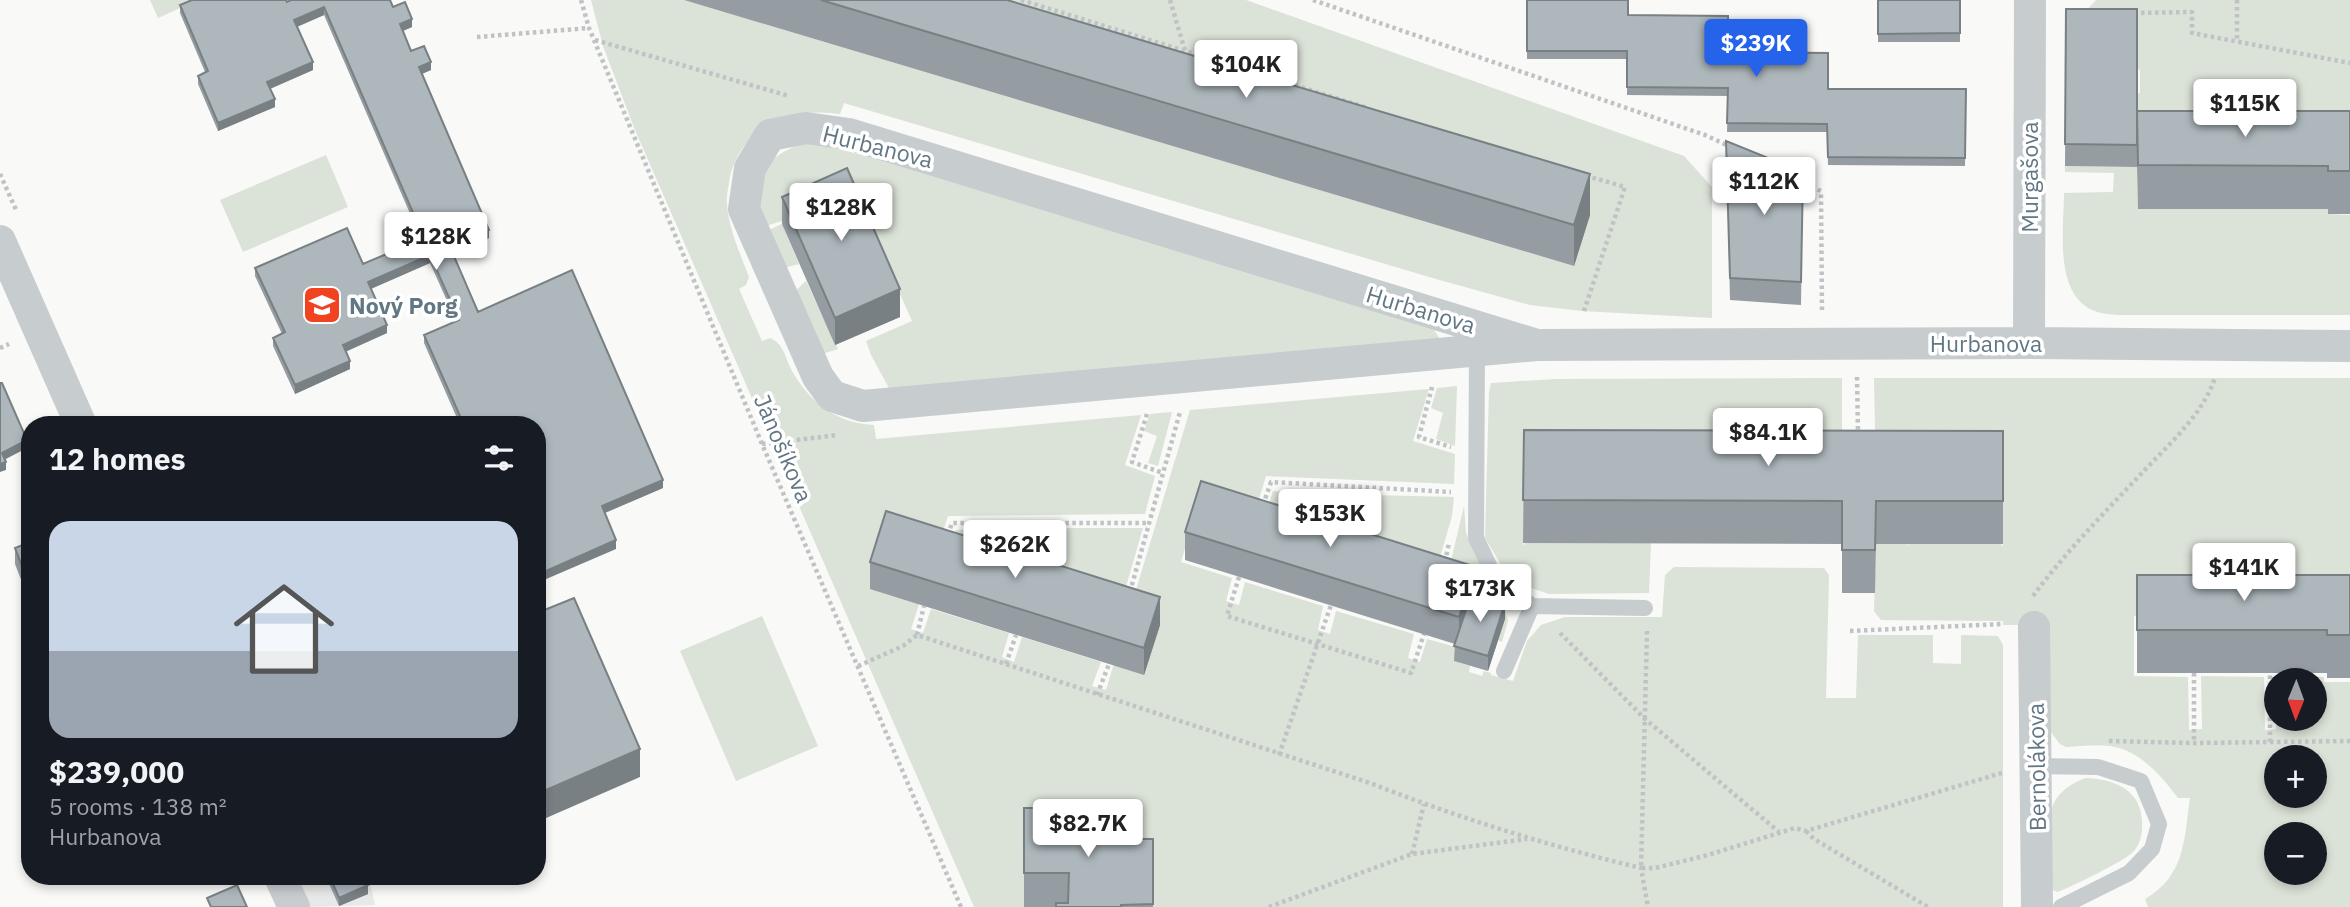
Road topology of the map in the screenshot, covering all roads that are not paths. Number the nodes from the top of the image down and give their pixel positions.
1 (2035, 4) edge
2 (0, 241) edge
3 (2029, 343) junction
4 (1537, 345) junction
5 (2350, 346) edge
6 (1477, 350) junction
7 (77, 416) edge
8 (1532, 606) junction
9 (1645, 608) road end
10 (2024, 619) road end
11 (1493, 655) edge
12 (2025, 767) junction
13 (284, 885) edge
14 (294, 907) edge
15 (2037, 907) edge
16 (2061, 907) edge

1 - 3 street, Murgašova
2 - 7 street
3 - 4 street, Hurbanova
3 - 5 street, Hurbanova
4 - 6 street, Hurbanova
4 - 6 street, Hurbanova
6 - 8 lane
8 - 9 lane
8 - 11 lane
10 - 12 street, Bernolákova
12 - 15 street, Bernolákova
12 - 16 lane
13 - 14 street

